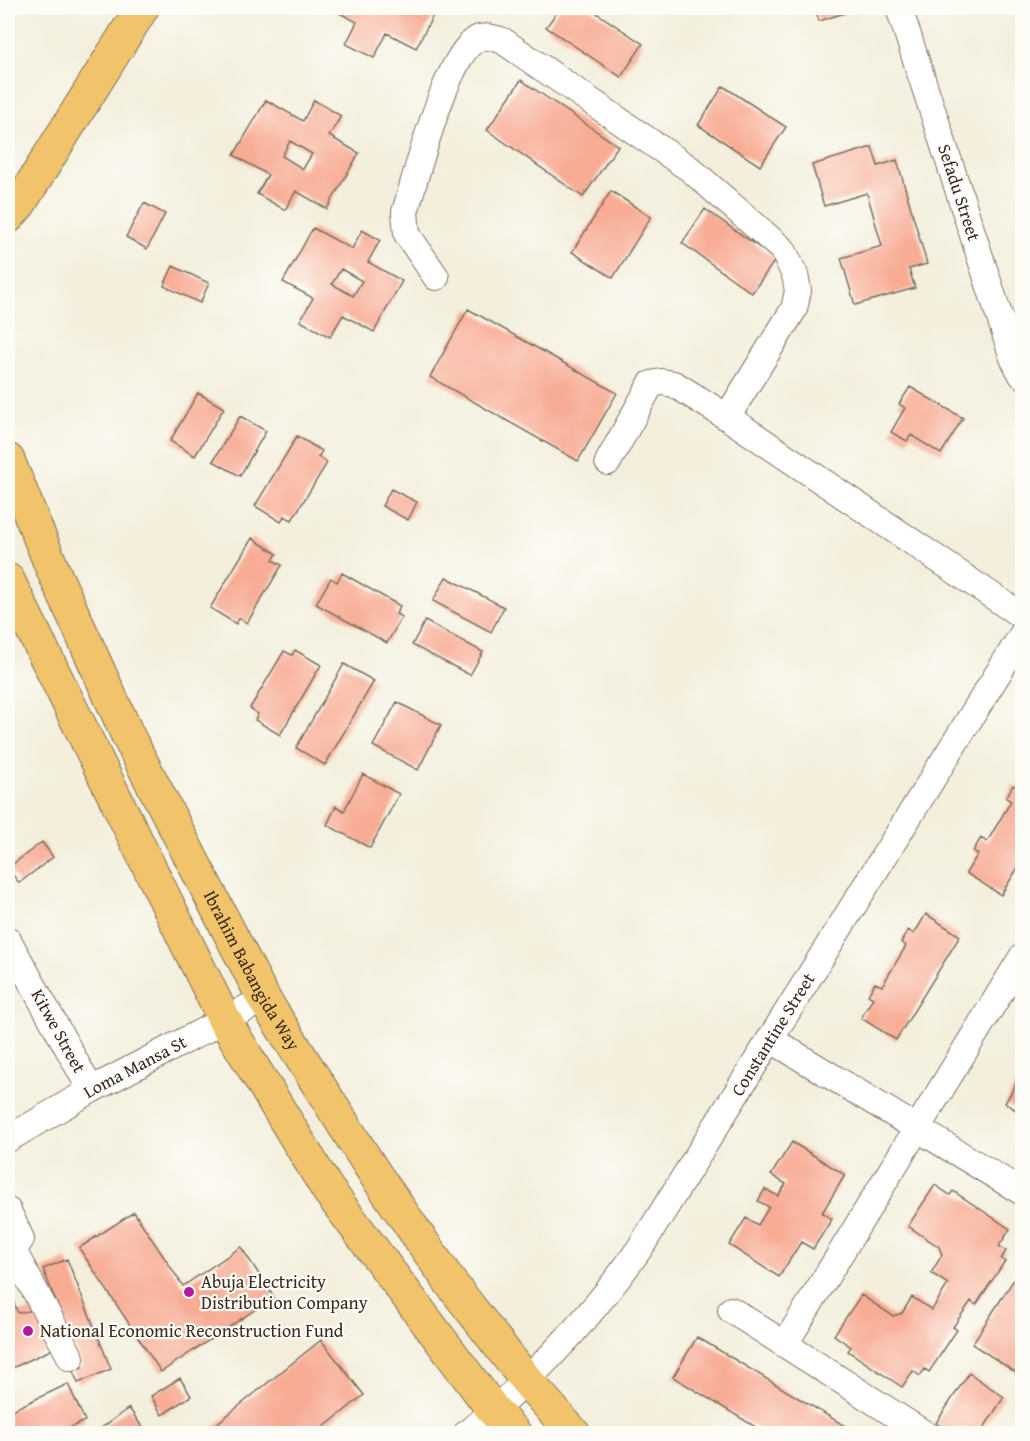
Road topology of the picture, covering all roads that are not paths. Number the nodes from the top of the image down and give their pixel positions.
1 (142, 8) edge
2 (899, 8) edge
3 (14, 210) edge
4 (8, 246) edge
5 (436, 277) dead end
6 (1023, 375) edge
7 (727, 417) junction
8 (8, 460) edge
9 (608, 462) dead end
10 (8, 580) edge
11 (1023, 616) edge
12 (1023, 635) edge
13 (8, 940) edge
14 (1023, 957) edge
15 (264, 999) junction
16 (225, 1021) junction
17 (770, 1039) junction
18 (92, 1090) junction
19 (918, 1128) junction
20 (8, 1139) edge
21 (1023, 1192) edge
22 (8, 1211) edge
23 (10, 1250) edge
24 (731, 1310) dead end
25 (785, 1344) junction
26 (70, 1358) dead end
27 (527, 1381) junction
28 (504, 1422) edge
29 (466, 1434) edge
30 (573, 1434) edge
31 (925, 1434) edge

1 - 3 main road
2 - 6 street, Sefadu Street
3 - 4 main road
5 - 7 street
7 - 9 street
7 - 11 street
8 - 15 main road, Ibrahim Babangida Way
10 - 16 main road
12 - 17 street, Constantine Street
13 - 18 street, Kitwe Street
14 - 19 street
15 - 16 street, Loma Mansa St
15 - 27 main road, Ibrahim Babangida Way
16 - 18 street, Loma Mansa St
16 - 28 main road
17 - 19 street
17 - 27 street, Constantine Street
18 - 20 street, Loma Mansa St
19 - 21 street
19 - 25 street
22 - 23 street
23 - 26 street
24 - 25 street
25 - 31 street
27 - 28 street, Constantine Street
27 - 30 main road, Ibrahim Babangida Way
28 - 29 street, Constantine Street

